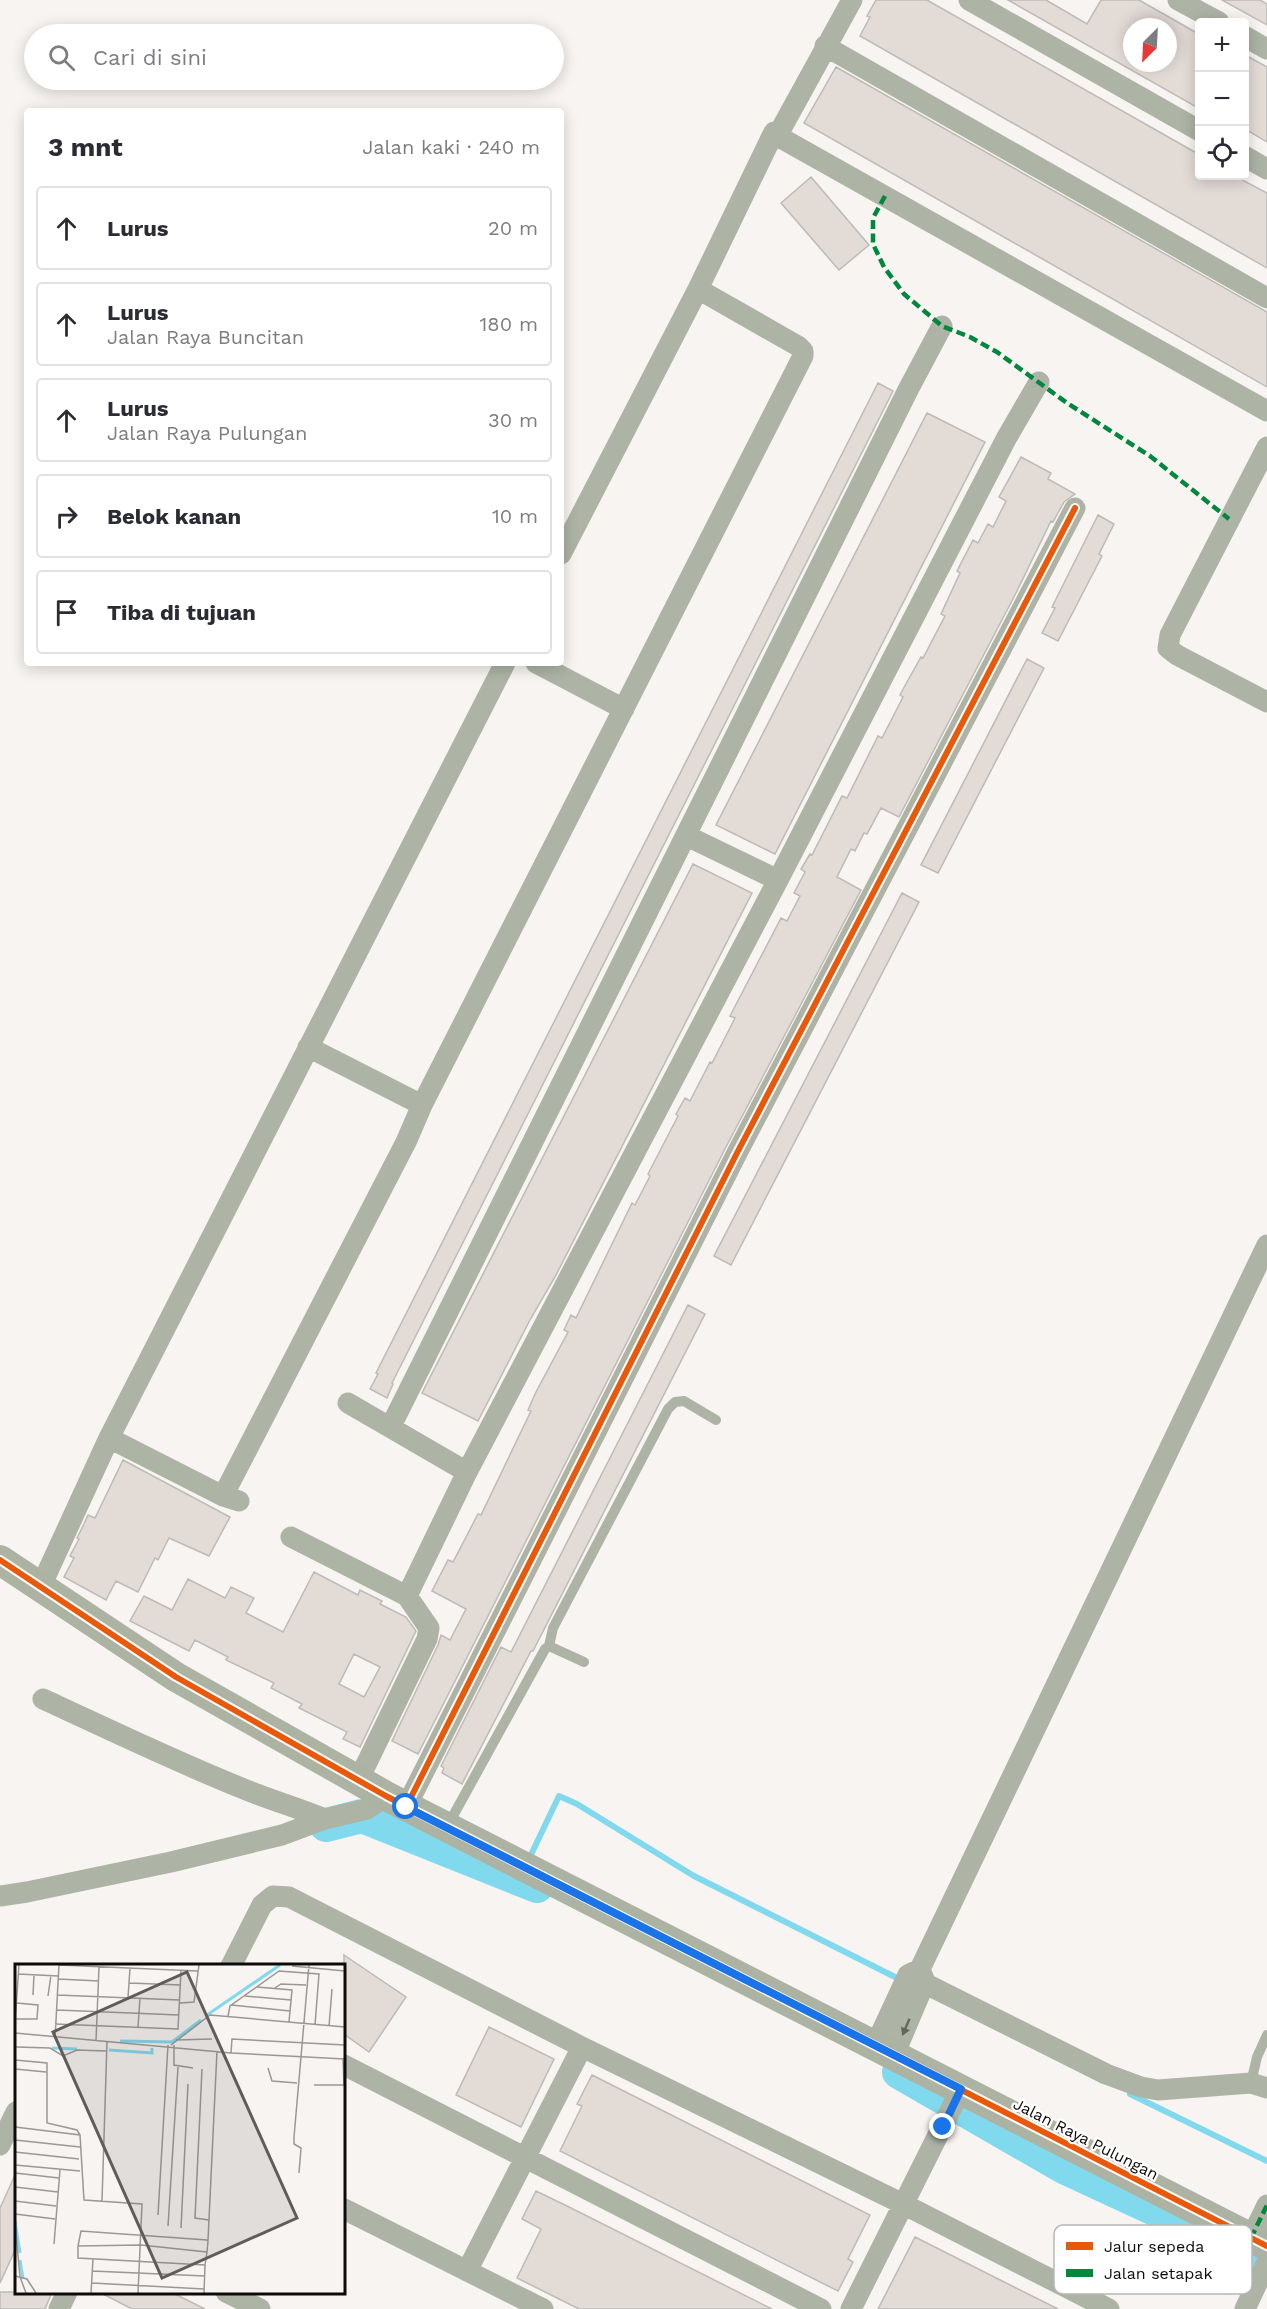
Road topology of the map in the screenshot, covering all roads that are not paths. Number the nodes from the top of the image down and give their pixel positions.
1 (852, 0) edge
2 (969, 0) edge
3 (1178, 0) edge
4 (1212, 18) edge
5 (1249, 38) edge
6 (825, 46) junction
7 (1267, 49) edge
8 (1195, 127) edge
9 (779, 134) junction
10 (1249, 158) edge
11 (1267, 169) edge
12 (698, 289) junction
13 (1267, 298) edge
14 (942, 326) dead end
15 (1039, 382) dead end
16 (1267, 411) edge
17 (1267, 447) edge
18 (1075, 508) dead end
19 (564, 548) edge
20 (503, 666) edge
21 (542, 666) edge
22 (1267, 702) edge
23 (624, 709) junction
24 (687, 836) junction
25 (778, 880) junction
26 (308, 1047) junction
27 (422, 1105) junction
28 (1267, 1245) edge
29 (348, 1403) dead end
30 (716, 1420) dead end
31 (392, 1426) junction
32 (109, 1438) junction
33 (467, 1472) junction
34 (291, 1537) dead end
35 (0, 1560) edge
36 (45, 1579) junction
37 (407, 1596) junction
38 (549, 1646) junction
39 (584, 1662) dead end
40 (43, 1699) dead end
41 (362, 1773) junction
42 (404, 1798) junction
43 (325, 1819) junction
44 (447, 1828) junction
45 (0, 1896) edge
46 (232, 1964) edge
47 (914, 1983) junction
48 (1267, 2035) edge
49 (582, 2047) junction
50 (885, 2051) junction
51 (345, 2066) edge
52 (1259, 2086) edge
53 (958, 2096) junction
54 (15, 2114) edge
55 (0, 2145) edge
56 (525, 2158) junction
57 (903, 2204) junction
58 (1267, 2205) edge
59 (345, 2210) edge
60 (1216, 2225) edge
61 (1262, 2248) edge
62 (467, 2271) junction
63 (1054, 2281) edge
64 (66, 2294) edge
65 (230, 2294) edge
66 (1080, 2294) edge
67 (1252, 2294) edge
68 (1252, 2294) edge
69 (59, 2309) edge
70 (260, 2309) edge
71 (543, 2309) edge
72 (821, 2309) edge
73 (851, 2309) edge
74 (1109, 2309) edge
75 (1245, 2309) edge

1 - 6 street
2 - 8 street
3 - 4 street
5 - 7 street
6 - 9 street
6 - 13 street
9 - 12 street
9 - 16 street
10 - 11 street
12 - 19 street
12 - 23 street
14 - 24 street
15 - 25 street
17 - 22 street
18 - 42 street
20 - 26 street
21 - 23 street
23 - 27 street
24 - 25 street
24 - 31 street
25 - 33 street
26 - 27 street
26 - 32 street
27 - 32 street
28 - 47 street
29 - 31 street
30 - 38 lane
31 - 33 street
32 - 36 street
33 - 37 street
34 - 37 street
35 - 36 street, Jalan Raya Pulungan
36 - 41 street, Jalan Raya Pulungan
37 - 41 street
38 - 39 lane
38 - 44 lane
40 - 43 street
41 - 42 street, Jalan Raya Pulungan
42 - 43 street
42 - 44 street, Jalan Raya Pulungan
43 - 45 street
44 - 50 street, Jalan Raya Pulungan
46 - 49 street
47 - 50 street
47 - 52 street
48 - 52 lane
49 - 56 street
49 - 57 street
50 - 53 street, Jalan Raya Pulungan
51 - 56 street
53 - 57 street
53 - 60 street, Jalan Raya Pulungan
54 - 55 street
56 - 62 street
56 - 72 street
57 - 63 street
57 - 73 street
58 - 61 street
59 - 62 street
61 - 67 street
62 - 71 street
64 - 69 street
65 - 70 street
66 - 74 street
68 - 75 street

